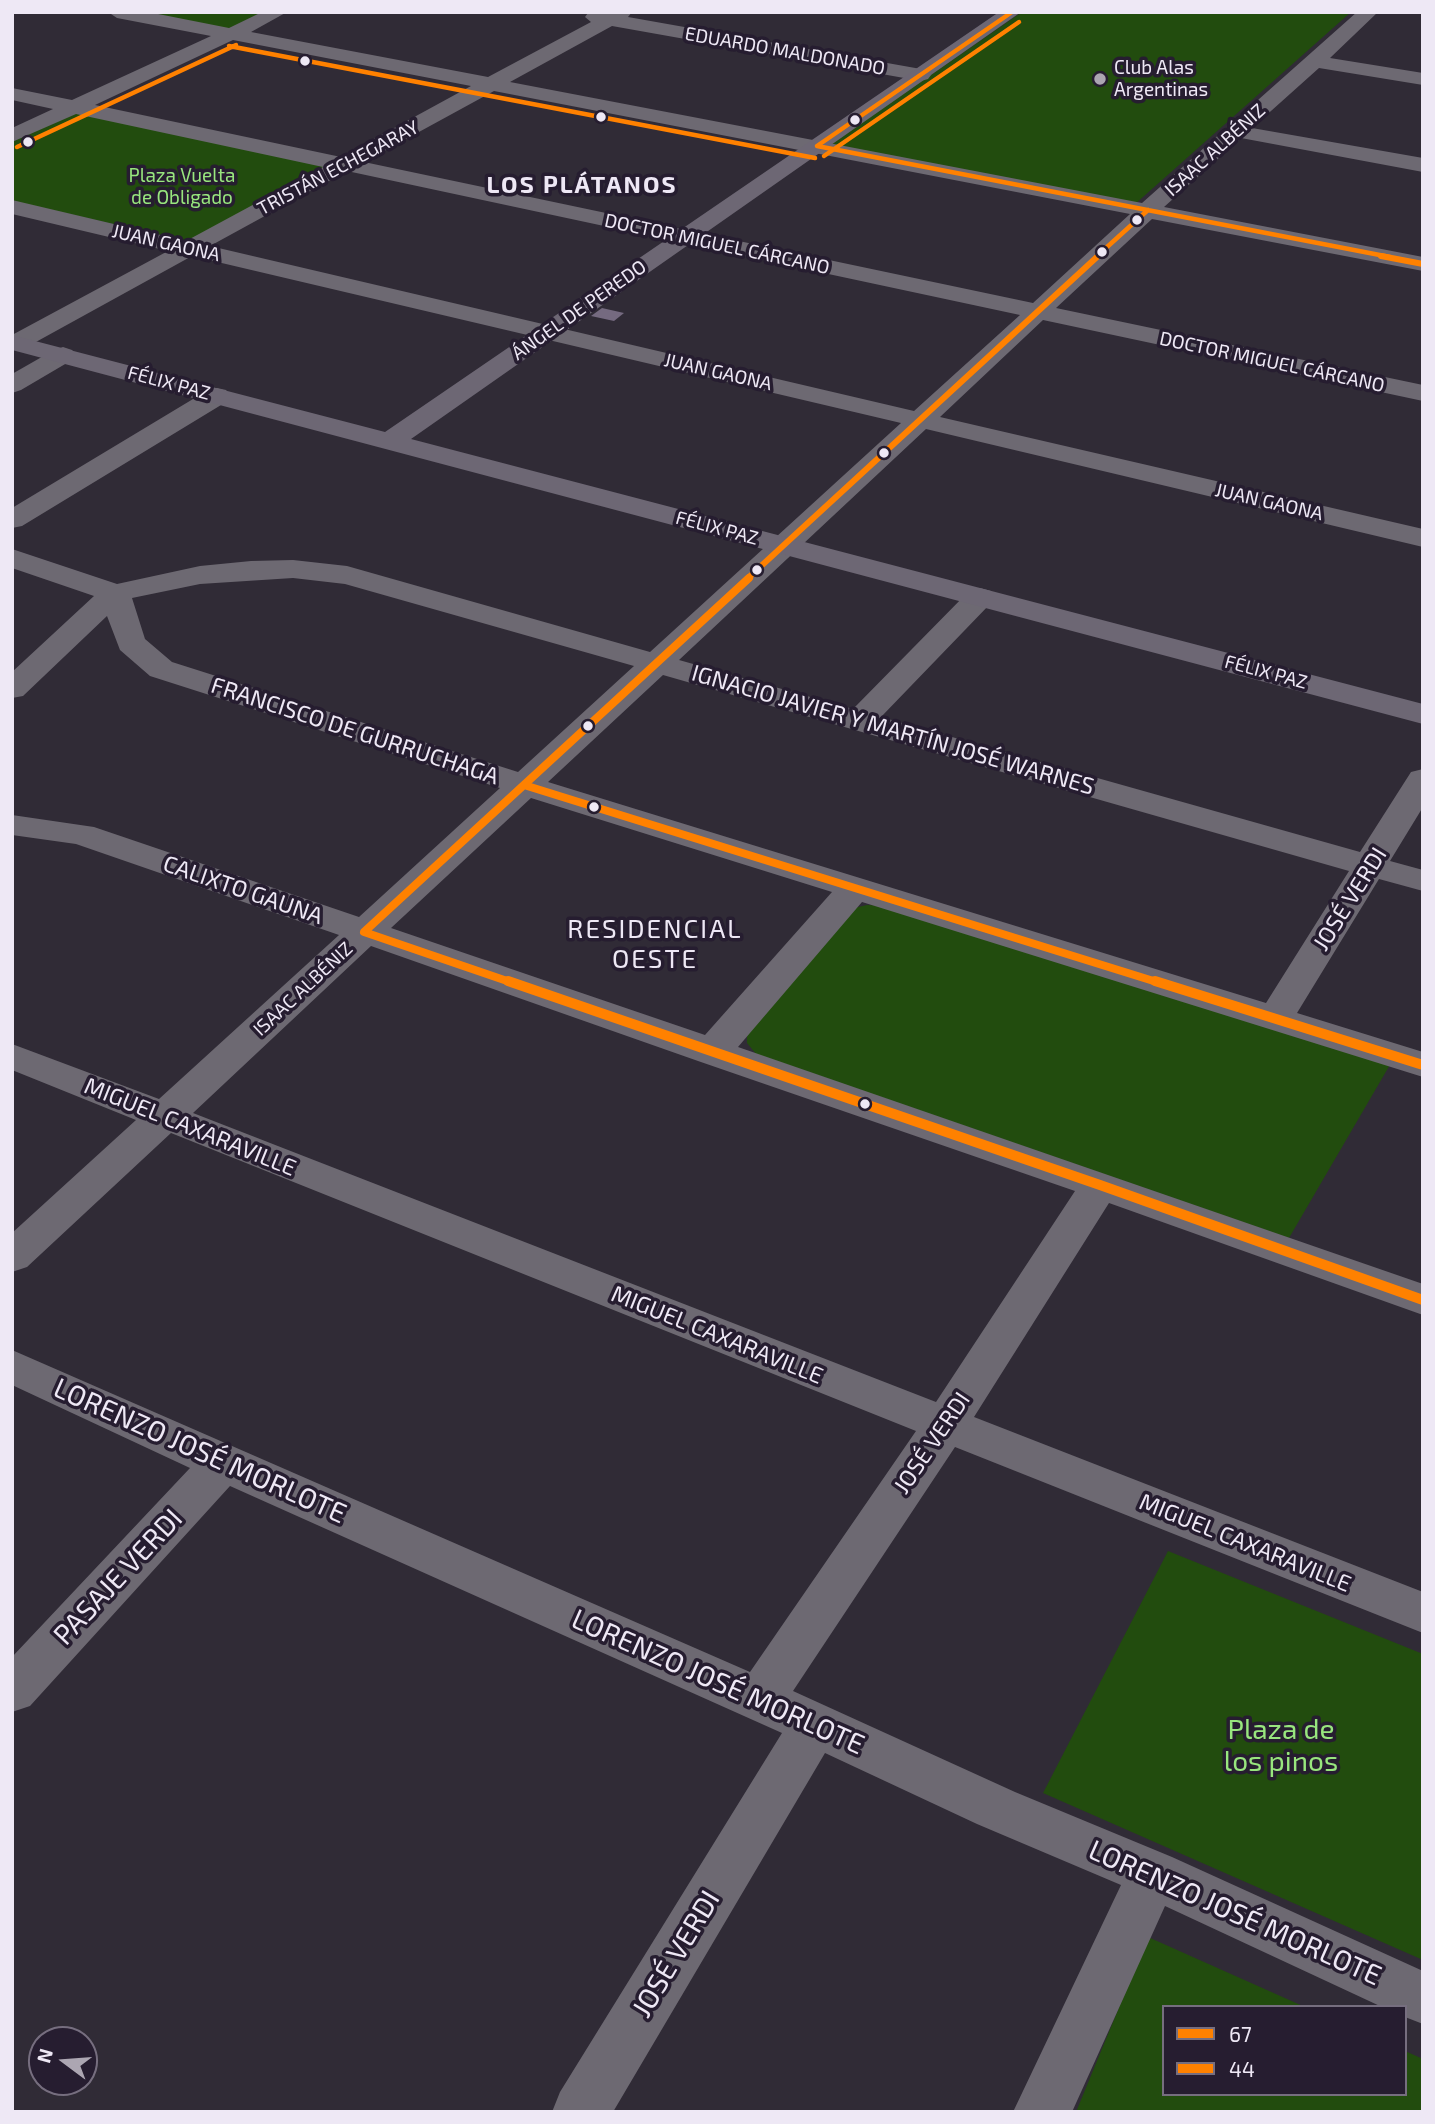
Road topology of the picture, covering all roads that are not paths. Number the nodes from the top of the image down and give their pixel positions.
1 (117, 12) edge
2 (278, 12) edge
3 (1012, 12) edge
4 (1368, 12) edge
5 (578, 14) dead end
6 (616, 16) edge
7 (231, 34) junction
8 (1314, 61) junction
9 (921, 75) junction
10 (1423, 79) edge
11 (490, 85) junction
12 (12, 94) edge
13 (74, 107) junction
14 (1236, 131) junction
15 (12, 136) edge
16 (817, 146) junction
17 (343, 164) junction
18 (1423, 165) edge
19 (12, 207) edge
20 (1148, 211) junction
21 (685, 237) junction
22 (189, 248) junction
23 (1423, 264) edge
24 (1037, 312) junction
25 (547, 332) junction
26 (14, 342) edge
27 (64, 355) junction
28 (12, 385) edge
29 (1423, 393) edge
30 (217, 396) junction
31 (921, 420) junction
32 (389, 442) junction
33 (12, 520) edge
34 (1423, 538) edge
35 (784, 545) junction
36 (12, 558) edge
37 (115, 593) junction
38 (980, 597) junction
39 (657, 663) junction
40 (12, 690) edge
41 (1423, 713) edge
42 (859, 721) junction
43 (1423, 779) edge
44 (524, 785) junction
45 (12, 825) edge
46 (1370, 866) junction
47 (1423, 881) edge
48 (855, 888) junction
49 (364, 932) junction
50 (1275, 1019) junction
51 (712, 1052) junction
52 (12, 1055) edge
53 (1423, 1065) edge
54 (164, 1117) junction
55 (1100, 1185) junction
56 (12, 1257) edge
57 (1423, 1300) edge
58 (12, 1366) edge
59 (945, 1425) junction
60 (223, 1463) junction
61 (1423, 1613) edge
62 (12, 1691) edge
63 (760, 1699) junction
64 (815, 1724) junction
65 (1153, 1874) junction
66 (1423, 1998) edge
67 (581, 2112) edge
68 (1042, 2112) edge

1 - 7 street
2 - 7 street
3 - 9 main road, ÁNGEL DE PEREDO
4 - 8 street, ISAAC ALBÉNIZ
5 - 6 street, EDUARDO MALDONADO
6 - 9 street, EDUARDO MALDONADO
6 - 11 street, TRISTÁN ECHEGARAY
7 - 11 street
7 - 13 street
8 - 10 street
8 - 14 street, ISAAC ALBÉNIZ
9 - 16 main road, ÁNGEL DE PEREDO
11 - 16 street
11 - 17 street, TRISTÁN ECHEGARAY
12 - 13 street, DOCTOR MIGUEL CÁRCANO
13 - 15 street
13 - 17 street, DOCTOR MIGUEL CÁRCANO
14 - 18 street
14 - 20 street, ISAAC ALBÉNIZ
16 - 20 street
16 - 21 main road, ÁNGEL DE PEREDO
17 - 21 street, DOCTOR MIGUEL CÁRCANO
17 - 22 street, TRISTÁN ECHEGARAY
19 - 22 street, JUAN GAONA
20 - 23 street
20 - 24 street, ISAAC ALBÉNIZ
21 - 24 street, DOCTOR MIGUEL CÁRCANO
21 - 25 main road, ÁNGEL DE PEREDO
22 - 25 street, JUAN GAONA
22 - 26 street, TRISTÁN ECHEGARAY
24 - 29 street, DOCTOR MIGUEL CÁRCANO
24 - 31 street, ISAAC ALBÉNIZ
25 - 31 street, JUAN GAONA
25 - 32 main road, ÁNGEL DE PEREDO
26 - 27 main road, FÉLIX PAZ
27 - 28 street
27 - 30 main road, FÉLIX PAZ
30 - 32 main road, FÉLIX PAZ
30 - 33 street
31 - 34 street, JUAN GAONA
31 - 35 street, ISAAC ALBÉNIZ
32 - 35 main road, FÉLIX PAZ
35 - 38 main road, FÉLIX PAZ
35 - 39 street, ISAAC ALBÉNIZ
36 - 37 street
37 - 39 street, IGNACIO JAVIER Y MARTÍN JOSÉ WARNES
37 - 40 street
37 - 44 street, FRANCISCO DE GURRUCHAGA
38 - 41 main road, FÉLIX PAZ
38 - 42 street
39 - 42 street, IGNACIO JAVIER Y MARTÍN JOSÉ WARNES
39 - 44 street, ISAAC ALBÉNIZ
42 - 46 street, IGNACIO JAVIER Y MARTÍN JOSÉ WARNES
43 - 46 street, JOSÉ VERDI
44 - 48 street, FRANCISCO DE GURRUCHAGA
44 - 49 street, ISAAC ALBÉNIZ
45 - 49 street, CALIXTO GAUNA
46 - 47 street, IGNACIO JAVIER Y MARTÍN JOSÉ WARNES
46 - 50 street, JOSÉ VERDI
48 - 50 street, FRANCISCO DE GURRUCHAGA
48 - 51 street
49 - 51 street, CALIXTO GAUNA
49 - 54 street, ISAAC ALBÉNIZ
50 - 53 street, FRANCISCO DE GURRUCHAGA
51 - 55 street, CALIXTO GAUNA
52 - 54 street, MIGUEL CAXARAVILLE
54 - 56 street, ISAAC ALBÉNIZ
54 - 59 street, MIGUEL CAXARAVILLE
55 - 57 street, CALIXTO GAUNA
55 - 59 street, JOSÉ VERDI
58 - 60 street, LORENZO JOSÉ MORLOTE
59 - 61 street, MIGUEL CAXARAVILLE
59 - 63 street, JOSÉ VERDI
60 - 62 street, PASAJE VERDI
60 - 63 street, LORENZO JOSÉ MORLOTE
63 - 64 street, LORENZO JOSÉ MORLOTE
64 - 65 street, LORENZO JOSÉ MORLOTE
64 - 67 street, JOSÉ VERDI
65 - 66 street, LORENZO JOSÉ MORLOTE
65 - 68 street

